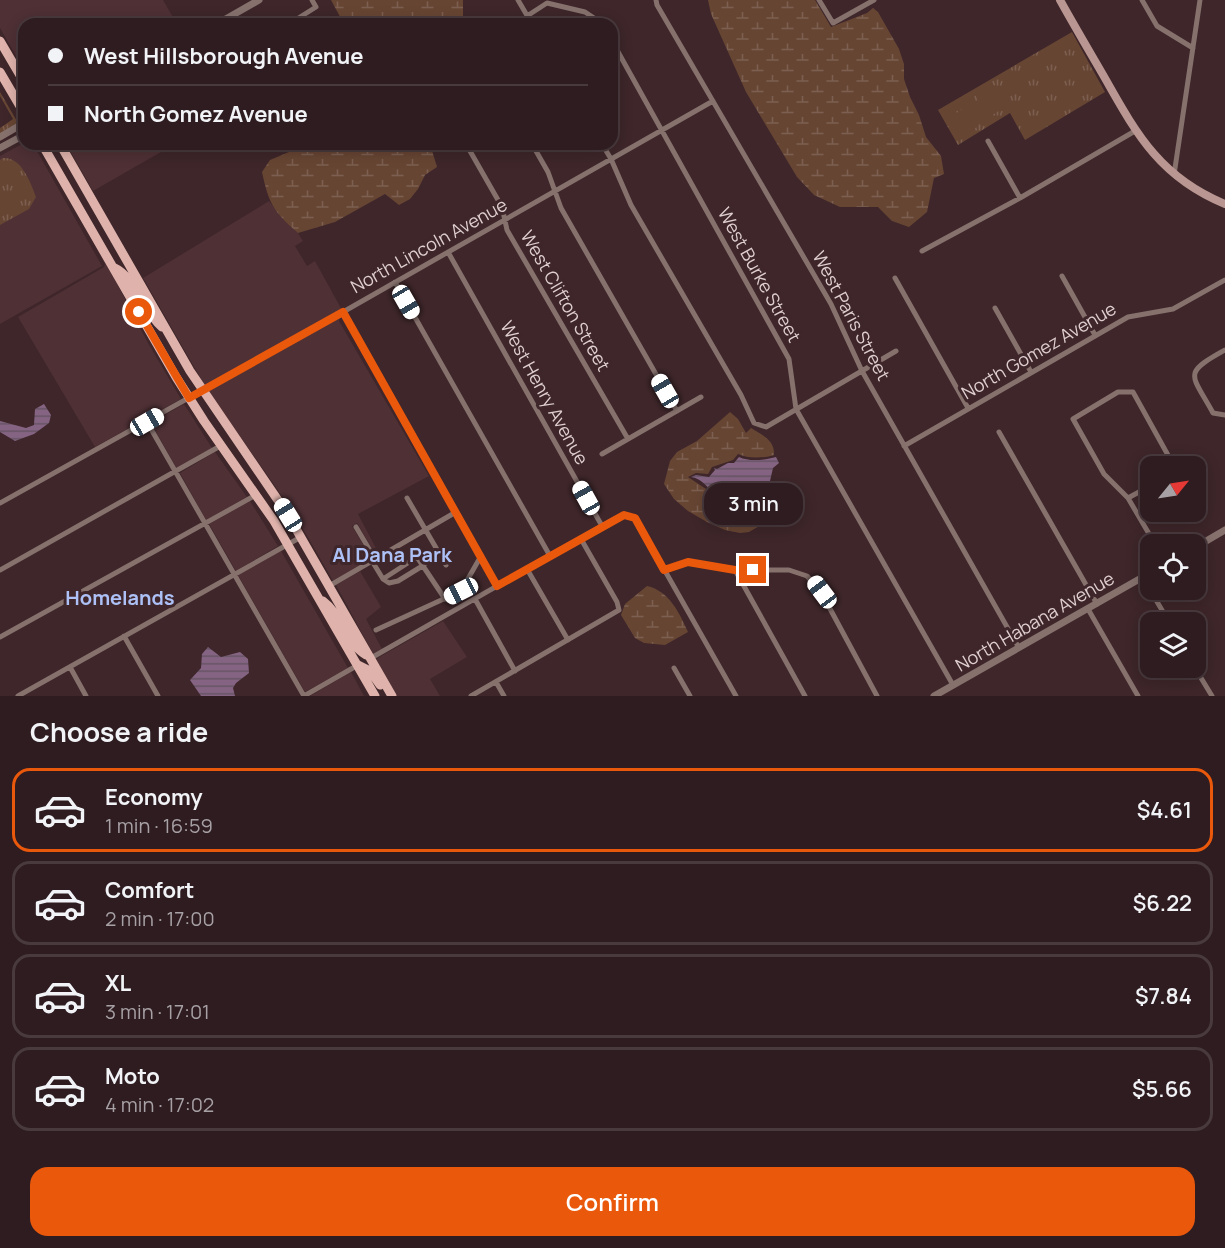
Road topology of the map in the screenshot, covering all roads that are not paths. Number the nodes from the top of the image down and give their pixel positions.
1 (260, 0) edge
2 (312, 0) edge
3 (518, 0) edge
4 (656, 0) edge
5 (819, 0) edge
6 (874, 0) edge
7 (1060, 0) edge
8 (1142, 0) edge
9 (1200, 0) edge
10 (527, 16) joint
11 (229, 18) edge
12 (300, 18) edge
13 (594, 18) edge
14 (0, 41) edge
15 (1193, 48) junction
16 (618, 52) edge
17 (0, 72) edge
18 (18, 72) edge
19 (713, 101) junction
20 (18, 103) edge
21 (18, 126) edge
22 (662, 130) junction
23 (1135, 131) junction
24 (0, 137) edge
25 (18, 138) edge
26 (988, 141) dead end
27 (0, 148) edge
28 (45, 150) edge
29 (63, 150) edge
30 (469, 150) edge
31 (535, 150) edge
32 (606, 150) edge
33 (611, 159) junction
34 (1174, 175) junction
35 (555, 192) junction
36 (1020, 198) junction
37 (1225, 204) edge
38 (504, 221) junction
39 (922, 251) dead end
40 (448, 252) junction
41 (113, 267) junction
42 (1062, 276) dead end
43 (895, 278) dead end
44 (1225, 280) edge
45 (395, 282) junction
46 (995, 308) dead end
47 (343, 312) junction
48 (168, 332) junction
49 (1095, 335) junction
50 (1225, 350) edge
51 (896, 351) dead end
52 (862, 371) junction
53 (1031, 372) junction
54 (202, 391) junction
55 (700, 397) dead end
56 (189, 398) junction
57 (968, 408) junction
58 (796, 409) junction
59 (677, 411) junction
60 (1225, 415) edge
61 (147, 422) junction
62 (999, 432) dead end
63 (628, 439) junction
64 (222, 446) junction
65 (904, 446) junction
66 (602, 454) dead end
67 (1168, 456) edge
68 (176, 473) junction
69 (1140, 491) edge
70 (257, 494) junction
71 (406, 498) dead end
72 (1128, 498) junction
73 (0, 503) edge
74 (456, 512) junction
75 (205, 523) junction
76 (602, 526) junction
77 (356, 527) dead end
78 (425, 530) junction
79 (1225, 530) edge
80 (1149, 534) edge
81 (301, 537) junction
82 (581, 539) junction
83 (1206, 541) edge
84 (288, 544) junction
85 (481, 556) junction
86 (550, 556) junction
87 (373, 560) junction
88 (424, 565) junction
89 (446, 565) dead end
90 (527, 569) junction
91 (0, 570) edge
92 (664, 570) junction
93 (735, 570) junction
94 (234, 574) junction
95 (383, 579) junction
96 (1140, 580) edge
97 (329, 586) junction
98 (497, 586) junction
99 (319, 598) junction
100 (445, 599) junction
101 (475, 599) junction
102 (1097, 604) junction
103 (1088, 609) junction
104 (376, 630) dead end
105 (124, 636) junction
106 (0, 637) edge
107 (568, 640) junction
108 (1019, 648) junction
109 (371, 658) junction
110 (358, 665) junction
111 (70, 667) junction
112 (674, 668) dead end
113 (514, 671) junction
114 (1201, 678) edge
115 (496, 681) junction
116 (952, 686) junction
117 (18, 696) edge
118 (86, 696) edge
119 (158, 696) edge
120 (304, 696) edge
121 (375, 696) edge
122 (387, 696) edge
123 (392, 696) edge
124 (471, 696) edge
125 (504, 696) edge
126 (690, 696) edge
127 (736, 696) edge
128 (805, 696) edge
129 (877, 696) edge
130 (934, 696) edge
131 (1138, 696) edge
132 (1212, 696) edge

1 - 11 street
2 - 12 street
3 - 10 street
4 - 19 street, West Paris Street
5 - 6 street
7 - 23 main road
8 - 15 street
9 - 15 street
10 - 13 street
14 - 18 main road
15 - 34 street
16 - 22 street, West Burke Street
17 - 20 main road
19 - 22 street, North Lincoln Avenue
19 - 52 street, West Paris Street
21 - 24 street
22 - 33 street, North Lincoln Avenue
22 - 58 street, West Burke Street
23 - 34 main road
23 - 36 street
25 - 27 street
26 - 36 street
28 - 41 main road
29 - 48 main road
30 - 38 street, West Clifton Street
31 - 35 street
32 - 33 street
33 - 35 street, North Lincoln Avenue
33 - 58 street
34 - 37 main road
35 - 38 street, North Lincoln Avenue
35 - 59 street
36 - 39 street
38 - 40 street, North Lincoln Avenue
38 - 63 street, West Clifton Street
40 - 45 street, North Lincoln Avenue
40 - 76 street, West Henry Avenue
41 - 48 main road
41 - 56 main road
42 - 49 street
43 - 57 street
44 - 49 street, North Gomez Avenue
45 - 47 street, North Lincoln Avenue
45 - 86 street
46 - 53 street
47 - 54 street, North Lincoln Avenue
47 - 74 street
48 - 54 main road
49 - 53 street, North Gomez Avenue
50 - 60 street
51 - 52 street
52 - 58 street
52 - 65 street, West Paris Street
53 - 57 street, North Gomez Avenue
54 - 56 street, North Lincoln Avenue
54 - 81 main road
55 - 59 street
56 - 61 street, North Lincoln Avenue
56 - 64 main road
57 - 65 street, North Gomez Avenue
58 - 116 street, West Burke Street
59 - 63 street
61 - 68 street
61 - 73 street, North Lincoln Avenue
62 - 102 street
63 - 66 street
64 - 68 street
64 - 70 main road
65 - 108 street, West Paris Street
67 - 72 street
68 - 75 street
68 - 91 street
69 - 72 street
70 - 75 street
70 - 84 main road
71 - 78 street
72 - 80 street
74 - 78 street
74 - 85 street
75 - 94 street
75 - 106 street
76 - 82 street
76 - 92 street
77 - 87 street
78 - 87 street
78 - 89 street
79 - 83 street
81 - 84 street
81 - 97 main road
82 - 86 street
82 - 107 street
84 - 94 street
84 - 99 main road
85 - 98 street
85 - 100 street
86 - 90 street
87 - 95 street
87 - 97 street
88 - 95 street
88 - 95 street
88 - 100 street
90 - 98 street
90 - 107 street
92 - 93 street
92 - 127 street
93 - 128 street
93 - 129 street
94 - 105 street
94 - 120 street
96 - 102 street, North Habana Avenue
97 - 109 main road
98 - 101 street
99 - 109 main road
99 - 110 main road
100 - 104 street
101 - 109 street
101 - 113 street
102 - 103 street, North Habana Avenue
103 - 108 street, North Habana Avenue
103 - 131 street
105 - 111 street
105 - 119 street
107 - 113 street
108 - 116 street, North Habana Avenue
109 - 123 main road
110 - 120 street
110 - 121 main road
110 - 122 main road
111 - 117 street
111 - 118 street
112 - 126 street
113 - 115 street
114 - 132 street
115 - 124 street
115 - 125 street
116 - 130 street, North Habana Avenue

